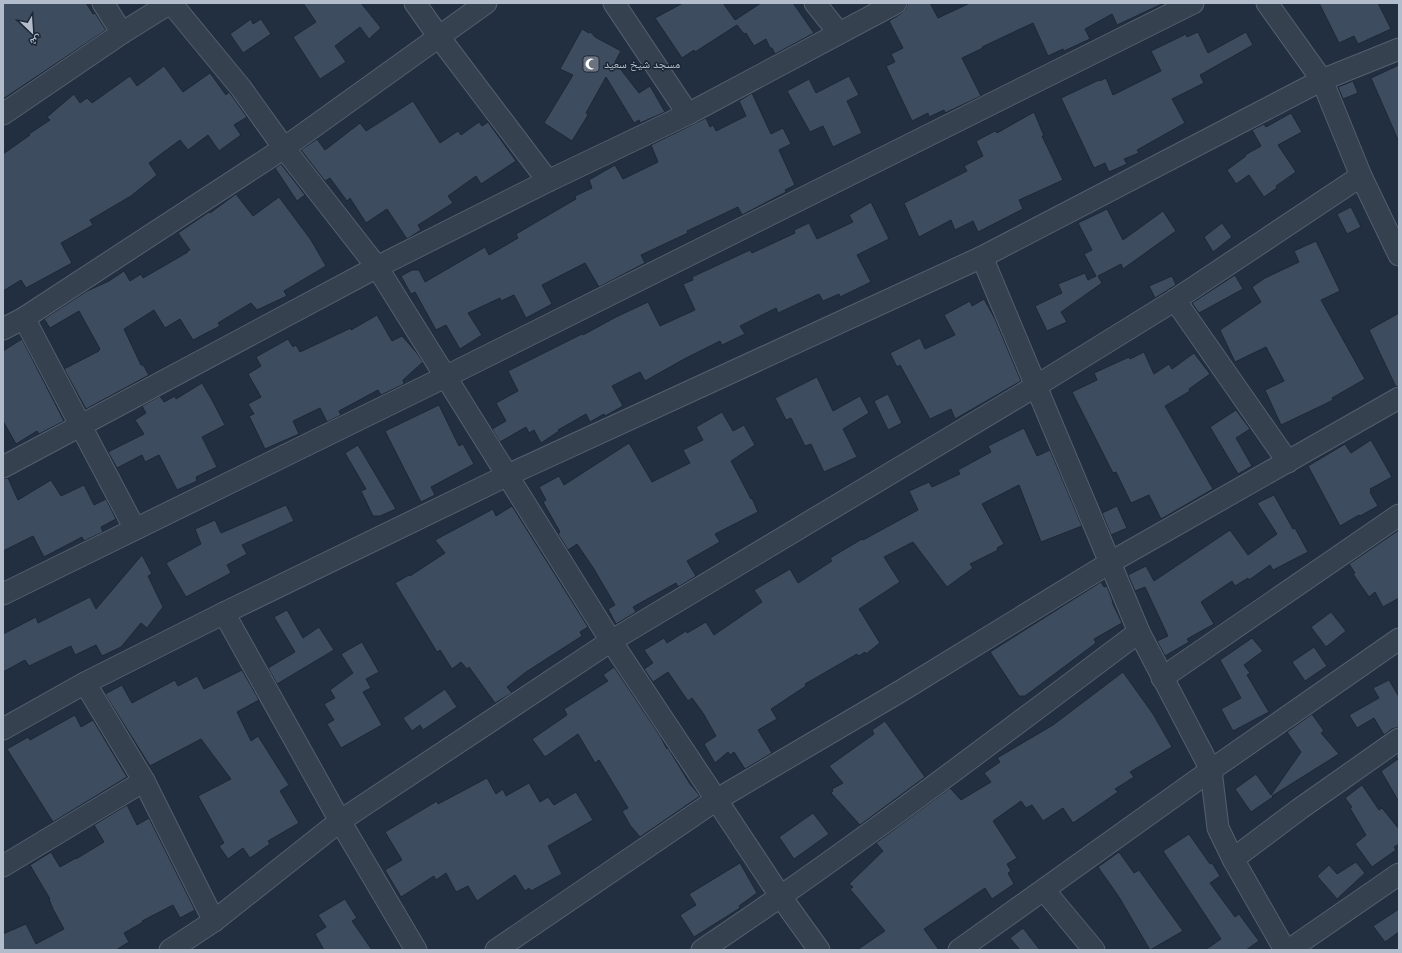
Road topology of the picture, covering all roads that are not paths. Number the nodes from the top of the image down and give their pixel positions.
1 (103, 3) edge
2 (170, 3) edge
3 (415, 3) edge
4 (486, 3) edge
5 (614, 3) edge
6 (815, 3) edge
7 (896, 3) edge
8 (1193, 3) edge
9 (1267, 3) edge
10 (122, 33) junction
11 (839, 33) junction
12 (439, 37) junction
13 (1399, 48) edge
14 (1322, 80) junction
15 (3, 114) edge
16 (688, 114) junction
17 (284, 148) junction
18 (1361, 176) junction
19 (548, 181) junction
20 (1399, 256) edge
21 (982, 257) junction
22 (377, 267) junction
23 (1175, 300) junction
24 (24, 318) junction
25 (3, 329) edge
26 (445, 377) junction
27 (1036, 386) junction
28 (1399, 398) edge
29 (81, 426) junction
30 (1288, 462) junction
31 (3, 467) edge
32 (508, 475) junction
33 (1399, 515) edge
34 (135, 529) junction
35 (1111, 562) junction
36 (3, 594) edge
37 (224, 613) junction
38 (1139, 632) junction
39 (1399, 639) edge
40 (611, 641) junction
41 (1162, 678) junction
42 (85, 683) junction
43 (3, 729) edge
44 (1399, 739) edge
45 (1211, 770) junction
46 (144, 781) junction
47 (716, 800) junction
48 (340, 821) junction
49 (1233, 859) junction
50 (3, 866) edge
51 (1399, 874) edge
52 (1044, 890) junction
53 (781, 897) junction
54 (214, 921) junction
55 (170, 950) edge
56 (416, 950) edge
57 (496, 950) edge
58 (702, 950) edge
59 (819, 950) edge
60 (959, 950) edge
61 (1094, 950) edge
62 (1286, 950) edge
63 (1289, 950) edge

1 - 10 street
2 - 10 street
2 - 17 street
3 - 12 street
4 - 12 street
5 - 16 street
6 - 11 street
7 - 11 street
8 - 26 street
9 - 14 street
10 - 15 street
11 - 16 street
12 - 17 street
12 - 19 street
13 - 14 street
14 - 18 street
14 - 21 street
16 - 19 street
17 - 22 street
17 - 24 street
18 - 20 street
18 - 23 street
19 - 22 street
21 - 27 street
21 - 32 street
22 - 26 street
22 - 29 street
23 - 27 street
23 - 30 street
24 - 25 street
24 - 29 street
26 - 32 street
26 - 34 street
27 - 35 street
27 - 40 street
28 - 30 street
29 - 31 street
29 - 34 street
30 - 35 street
32 - 37 street
32 - 40 street
33 - 41 street
34 - 36 street
35 - 38 street
35 - 47 street
37 - 42 street
37 - 48 street
38 - 41 street
38 - 53 street
39 - 45 street
40 - 47 street
40 - 48 street
41 - 45 street
42 - 43 street
42 - 46 street
44 - 49 street
45 - 49 street
45 - 52 street
46 - 50 street
46 - 54 street
47 - 53 street
47 - 57 street
48 - 54 street
48 - 56 street
49 - 62 street
51 - 63 street
52 - 60 street
52 - 61 street
53 - 58 street
53 - 59 street
54 - 55 street

